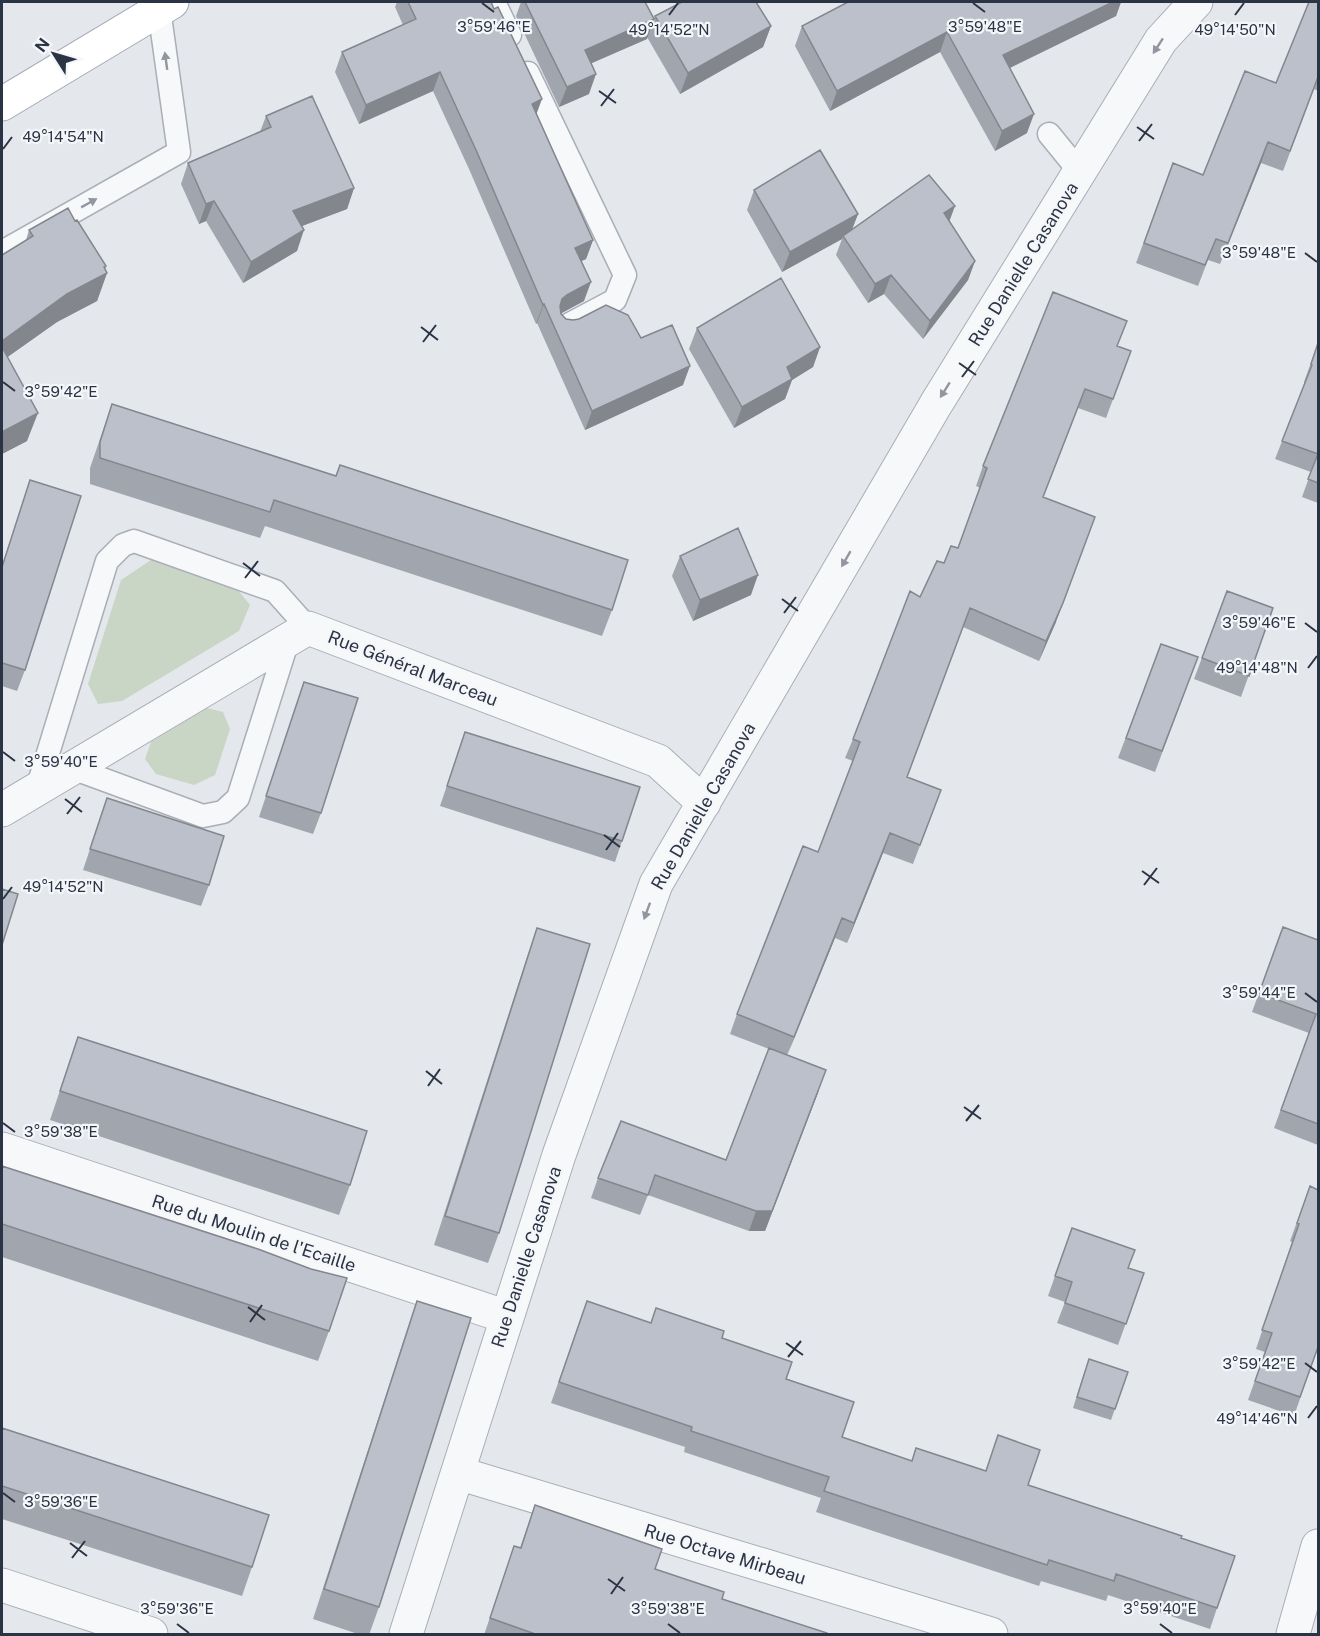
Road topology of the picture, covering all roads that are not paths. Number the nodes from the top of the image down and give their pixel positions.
1 (494, 2) edge
2 (1196, 2) edge
3 (166, 5) edge
4 (2, 104) edge
5 (1049, 134) dead end
6 (1080, 172) junction
7 (2, 252) edge
8 (566, 326) edge
9 (298, 634) junction
10 (72, 768) junction
11 (37, 789) junction
12 (704, 803) junction
13 (2, 810) edge
14 (2, 1149) edge
15 (507, 1317) junction
16 (458, 1473) junction
17 (1318, 1546) edge
18 (2, 1585) edge
19 (151, 1635) edge
20 (406, 1635) edge
21 (991, 1635) edge
22 (1293, 1635) edge

1 - 8 lane
2 -> 6 street, Rue Danielle Casanova
3 - 4 main road
7 -> 3 lane
5 - 6 lane, Rue Danielle Casanova
6 -> 12 street, Rue Danielle Casanova
9 - 10 street
9 - 10 lane
9 - 11 lane
9 - 12 street, Rue Général Marceau
10 - 11 street
11 - 13 street
12 -> 15 street, Rue Danielle Casanova
14 - 15 street, Rue du Moulin de l'Ecaille
15 - 16 street, Rue Danielle Casanova
16 - 20 street, Rue Danielle Casanova
16 - 21 street, Rue Octave Mirbeau
17 - 22 street
18 - 19 street

